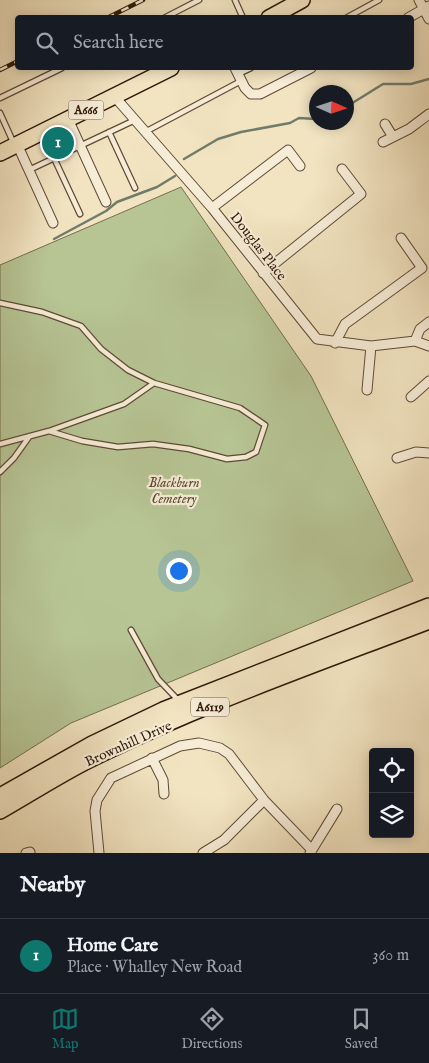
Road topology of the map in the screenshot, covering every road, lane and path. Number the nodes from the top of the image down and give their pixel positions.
1 (199, 0) edge
2 (234, 0) edge
3 (379, 0) edge
4 (419, 0) edge
5 (297, 5) edge
6 (426, 8) edge
7 (170, 15) edge
8 (242, 15) edge
9 (275, 15) edge
10 (352, 15) edge
11 (413, 15) edge
12 (429, 19) edge
13 (58, 70) edge
14 (167, 70) edge
15 (307, 70) edge
16 (238, 74) edge
17 (114, 96) junction
18 (0, 98) edge
19 (0, 113) edge
20 (429, 114) edge
21 (68, 119) junction
22 (135, 120) junction
23 (385, 124) dead end
24 (109, 132) junction
25 (145, 132) junction
26 (393, 137) junction
27 (383, 142) dead end
28 (16, 145) junction
29 (80, 145) junction
30 (0, 153) edge
31 (54, 158) junction
32 (300, 166) dead end
33 (342, 169) dead end
34 (29, 170) junction
35 (135, 188) dead end
36 (106, 202) dead end
37 (212, 208) junction
38 (80, 214) dead end
39 (53, 223) dead end
40 (401, 238) dead end
41 (263, 273) junction
42 (0, 303) edge
43 (429, 322) edge
44 (415, 341) junction
45 (335, 343) junction
46 (371, 346) junction
47 (429, 346) edge
48 (429, 381) edge
49 (154, 384) junction
50 (367, 390) dead end
51 (411, 397) dead end
52 (49, 432) junction
53 (29, 437) junction
54 (0, 444) edge
55 (429, 453) edge
56 (397, 458) dead end
57 (0, 472) edge
58 (429, 606) edge
59 (429, 621) edge
60 (131, 630) dead end
61 (180, 702) junction
62 (152, 758) junction
63 (164, 794) dead end
64 (0, 796) edge
65 (264, 800) junction
66 (337, 808) dead end
67 (0, 811) edge
68 (311, 852) edge
69 (99, 853) edge
70 (203, 853) edge

1 - 7 lane
2 - 8 lane
3 - 10 lane
4 - 6 street
5 - 9 highway
6 - 11 street
6 - 12 street
13 - 18 lane
14 - 17 highway, A666
15 - 16 street
16 - 25 lane
17 - 21 highway, A666
17 - 22 street, Douglas Place
19 - 28 lane
20 - 26 street
21 - 28 highway, A666
21 - 29 street
22 - 24 lane
22 - 25 street, Douglas Place
23 - 26 street
24 - 29 lane
24 - 35 lane
25 - 37 street, Douglas Place
26 - 27 street
28 - 30 highway, A666
28 - 34 street
29 - 31 lane
29 - 36 street
31 - 34 lane
31 - 38 lane
32 - 37 street
33 - 41 street
34 - 39 street
37 - 41 street, Douglas Place
40 - 45 street
41 - 45 street, Douglas Place
42 - 49 lane
43 - 44 street
44 - 46 street, Douglas Place
44 - 47 street
45 - 46 street, Douglas Place
46 - 50 street
48 - 51 street
49 - 52 lane
49 - 52 lane
52 - 53 lane
53 - 54 lane
53 - 57 lane
55 - 56 street
58 - 61 highway, Brownhill Drive / A6119
59 - 67 highway, Brownhill Drive / A6119
60 - 61 lane
61 - 64 highway, Brownhill Drive / A6119
62 - 63 street
62 - 65 street
62 - 69 street
65 - 68 street
65 - 70 street
66 - 68 street

